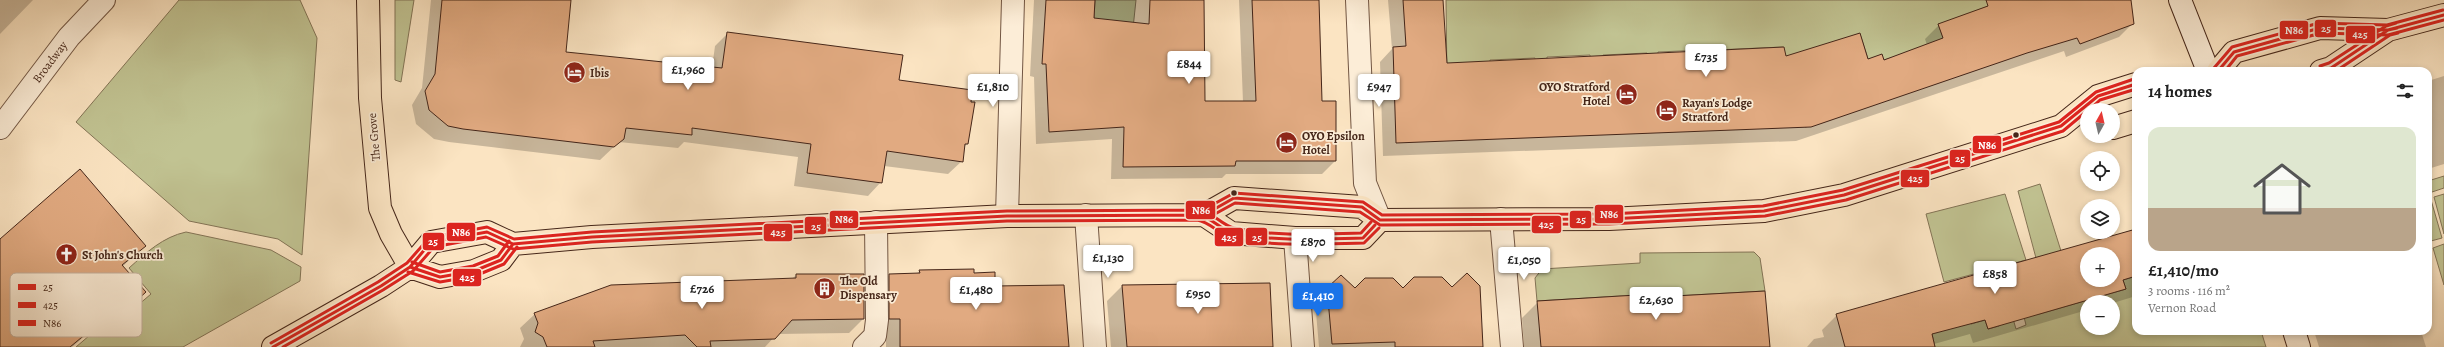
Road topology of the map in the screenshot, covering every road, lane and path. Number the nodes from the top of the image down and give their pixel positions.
1 (104, 0) edge
2 (368, 0) edge
3 (1013, 0) edge
4 (1357, 0) edge
5 (2180, 0) edge
6 (2444, 15) edge
7 (2388, 30) junction
8 (2206, 67) edge
9 (2221, 67) edge
10 (2332, 67) edge
11 (2132, 85) edge
12 (2132, 122) edge
13 (2061, 126) junction
14 (2120, 126) edge
15 (2080, 127) edge
16 (0, 128) edge
17 (1086, 215) junction
18 (1204, 215) junction
19 (1007, 216) junction
20 (1501, 219) junction
21 (1380, 220) junction
22 (876, 222) junction
23 (1295, 238) junction
24 (513, 244) junction
25 (410, 267) junction
26 (2295, 335) edge
27 (273, 347) edge
28 (864, 347) edge
29 (1095, 347) edge
30 (1303, 347) edge
31 (1512, 347) edge
32 (2299, 347) edge

1 - 16 street, Broadway
2 - 25 main road, The Grove
3 - 19 street
4 - 21 street
5 - 8 street
6 - 7 main road
7 - 9 main road
7 - 10 main road
11 - 13 main road
12 - 14 main road
13 - 15 main road
13 - 20 main road
17 - 18 main road
17 - 19 main road
17 - 29 street
18 - 21 main road
18 - 23 main road
19 - 22 main road
20 - 21 main road
20 - 31 street
21 - 23 main road
22 - 24 main road
22 - 28 street
23 - 30 street
24 - 25 main road
24 - 25 main road
25 - 27 main road
26 - 32 street

